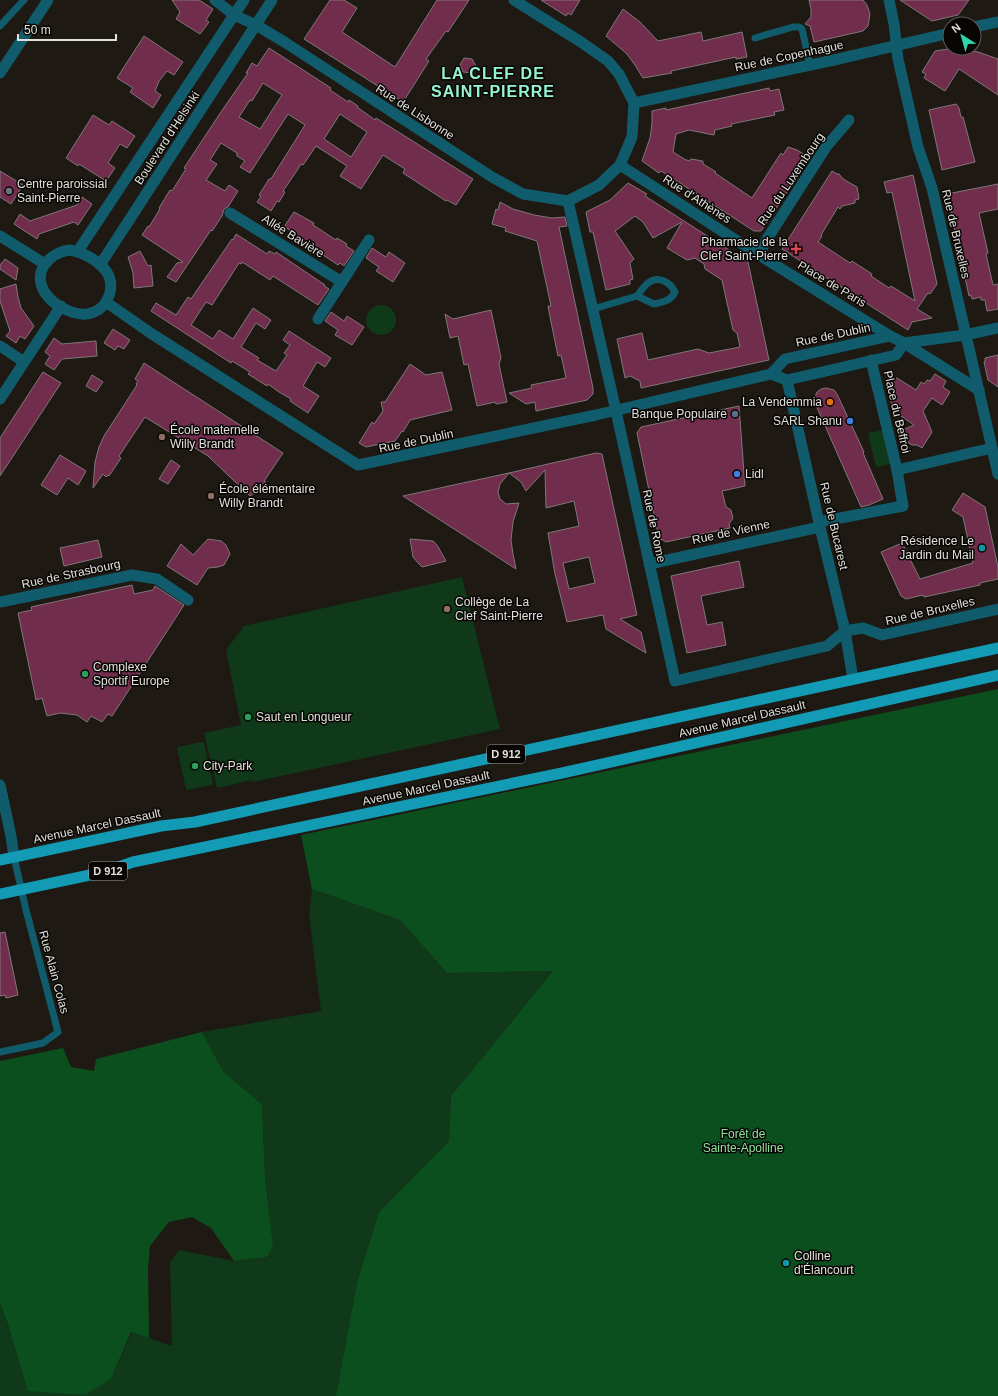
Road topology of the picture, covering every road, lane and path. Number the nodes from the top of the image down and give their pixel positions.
1 (24, 0) edge
2 (48, 0) edge
3 (215, 0) edge
4 (244, 0) edge
5 (272, 0) edge
6 (514, 0) edge
7 (889, 0) edge
8 (234, 15) junction
9 (998, 22) edge
10 (256, 25) junction
11 (982, 25) edge
12 (0, 26) edge
13 (942, 35) edge
14 (755, 38) dead end
15 (896, 44) junction
16 (810, 65) junction
17 (0, 73) edge
18 (634, 103) junction
19 (849, 120) dead end
20 (620, 165) junction
21 (568, 201) junction
22 (230, 213) dead end
23 (0, 236) edge
24 (369, 240) dead end
25 (78, 252) junction
26 (759, 255) junction
27 (45, 264) junction
28 (100, 265) junction
29 (342, 282) junction
30 (637, 296) junction
31 (106, 302) junction
32 (61, 306) junction
33 (593, 309) junction
34 (318, 320) dead end
35 (998, 328) edge
36 (965, 335) junction
37 (890, 336) junction
38 (904, 343) junction
39 (0, 346) edge
40 (871, 360) junction
41 (24, 362) junction
42 (771, 374) junction
43 (787, 380) junction
44 (979, 390) junction
45 (0, 399) edge
46 (616, 411) junction
47 (992, 448) junction
48 (897, 470) junction
49 (998, 474) edge
50 (819, 524) junction
51 (649, 564) junction
52 (188, 600) dead end
53 (0, 602) edge
54 (998, 608) edge
55 (845, 631) junction
56 (998, 648) edge
57 (998, 675) edge
58 (853, 679) junction
59 (0, 785) edge
60 (14, 857) junction
61 (0, 860) edge
62 (22, 890) junction
63 (0, 894) edge
64 (0, 1052) edge

1 - 12 lane
2 - 17 street
3 - 8 street
4 - 8 street, Boulevard d'Helsinki
5 - 10 street, Boulevard d'Helsinki
6 - 18 street
7 - 15 street, Rue de Bruxelles
8 - 10 street
8 - 25 street, Boulevard d'Helsinki
9 - 11 street
10 - 21 street, Rue de Lisbonne
10 - 28 street, Boulevard d'Helsinki
13 - 15 street, Rue de Copenhague
14 - 16 lane
15 - 16 street, Rue de Copenhague
15 - 36 street, Rue de Bruxelles
16 - 18 street, Rue de Copenhague
18 - 20 street
19 - 26 street, Rue du Luxembourg
20 - 21 street
20 - 26 street, Rue d'Athènes
21 - 33 street, Rue de Rome
22 - 29 street, Allée Bavière
23 - 27 street
24 - 29 street
25 - 27 street
25 - 28 street
26 - 37 street, Place de Paris
27 - 32 street
28 - 31 street
29 - 34 street
30 - 30 lane
30 - 33 lane
31 - 32 street
31 - 46 street, Rue de Dublin
32 - 41 street
33 - 46 street, Rue de Rome
35 - 36 street
36 - 38 street
36 - 44 street, Rue de Bruxelles
37 - 38 street
37 - 42 street, Rue de Dublin
38 - 40 street
38 - 44 street
39 - 41 street
40 - 43 street
40 - 48 street, Place du Beffroi
41 - 45 street
42 - 43 street
42 - 46 street, Rue de Dublin
43 - 50 street, Rue de Bucarest
44 - 47 street, Rue de Bruxelles
46 - 51 street, Rue de Rome
47 - 48 street, Place du Beffroi
47 - 49 street, Rue de Bruxelles
48 - 50 street, Place du Beffroi
50 - 51 street, Rue de Vienne
50 - 55 street, Rue de Bucarest
51 - 55 street, Rue de Rome
52 - 53 street, Rue de Strasbourg
54 - 55 street, Rue de Bruxelles
55 - 58 street, Rue de Bucarest
56 - 58 main road, Avenue Marcel Dassault / D 912
57 - 62 main road, Avenue Marcel Dassault / D 912
58 - 60 main road, Avenue Marcel Dassault / D 912
59 - 60 street
60 - 61 main road, Avenue Marcel Dassault / D 912
60 - 62 lane, Rue Alain Colas
62 - 63 main road, Avenue Marcel Dassault / D 912
62 - 64 lane, Rue Alain Colas

